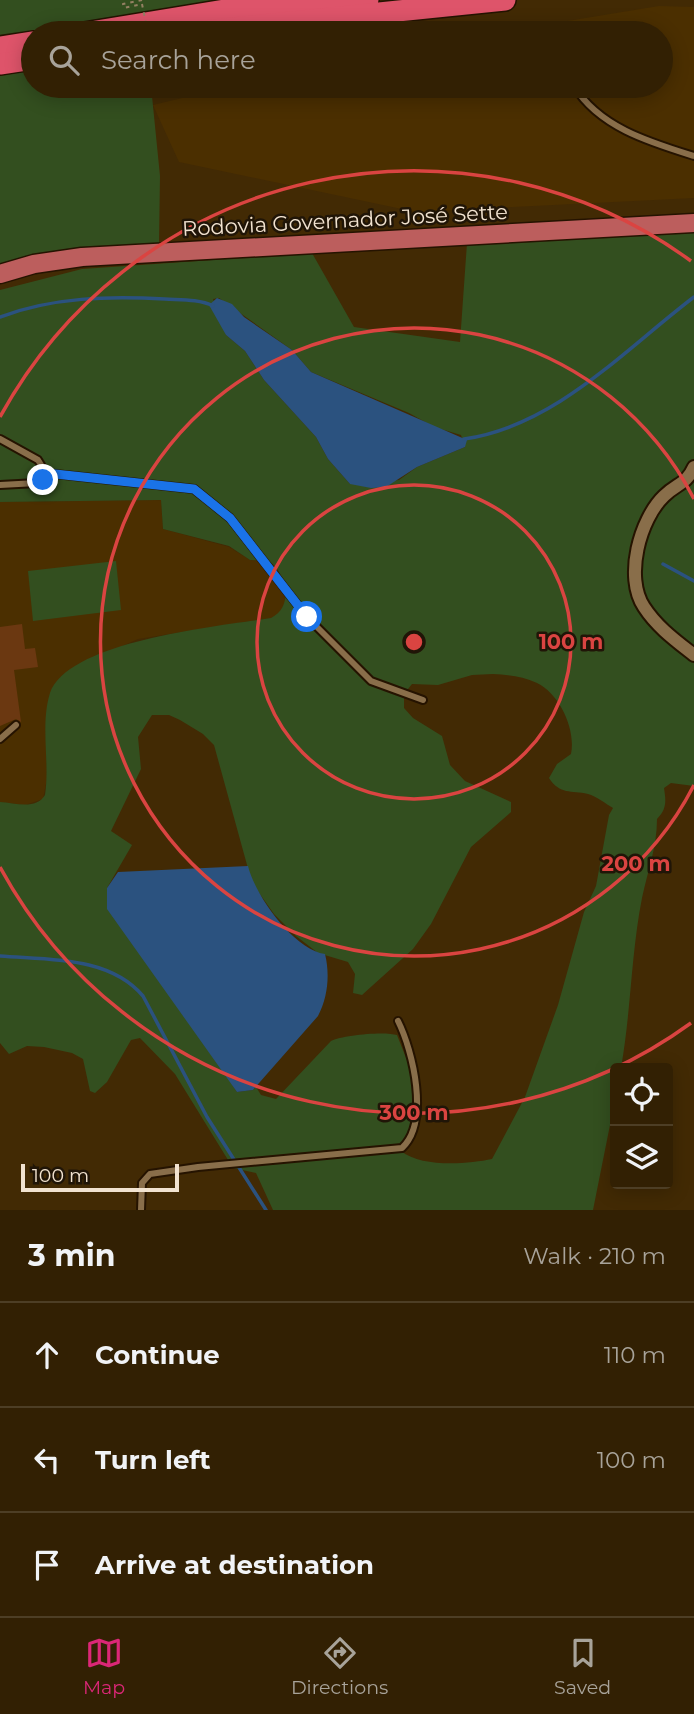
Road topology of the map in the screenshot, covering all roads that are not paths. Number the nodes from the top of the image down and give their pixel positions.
1 (368, 0) edge
2 (505, 0) edge
3 (158, 21) edge
4 (301, 21) edge
5 (21, 44) edge
6 (0, 47) edge
7 (21, 61) edge
8 (0, 64) edge
9 (581, 98) edge
10 (694, 156) edge
11 (694, 223) edge
12 (0, 274) edge
13 (0, 439) edge
14 (694, 467) edge
15 (46, 473) junction
16 (0, 485) edge
17 (694, 655) edge
18 (423, 701) dead end
19 (16, 724) dead end
20 (0, 739) edge
21 (398, 1021) dead end
22 (141, 1210) edge

1 - 3 highway
2 - 4 highway
5 - 6 highway
7 - 8 highway
9 - 10 lane
11 - 12 main road, Rodovia Governador José Sette
13 - 15 lane
14 - 17 street
15 - 16 lane
15 - 18 lane
19 - 20 lane
21 - 22 lane

